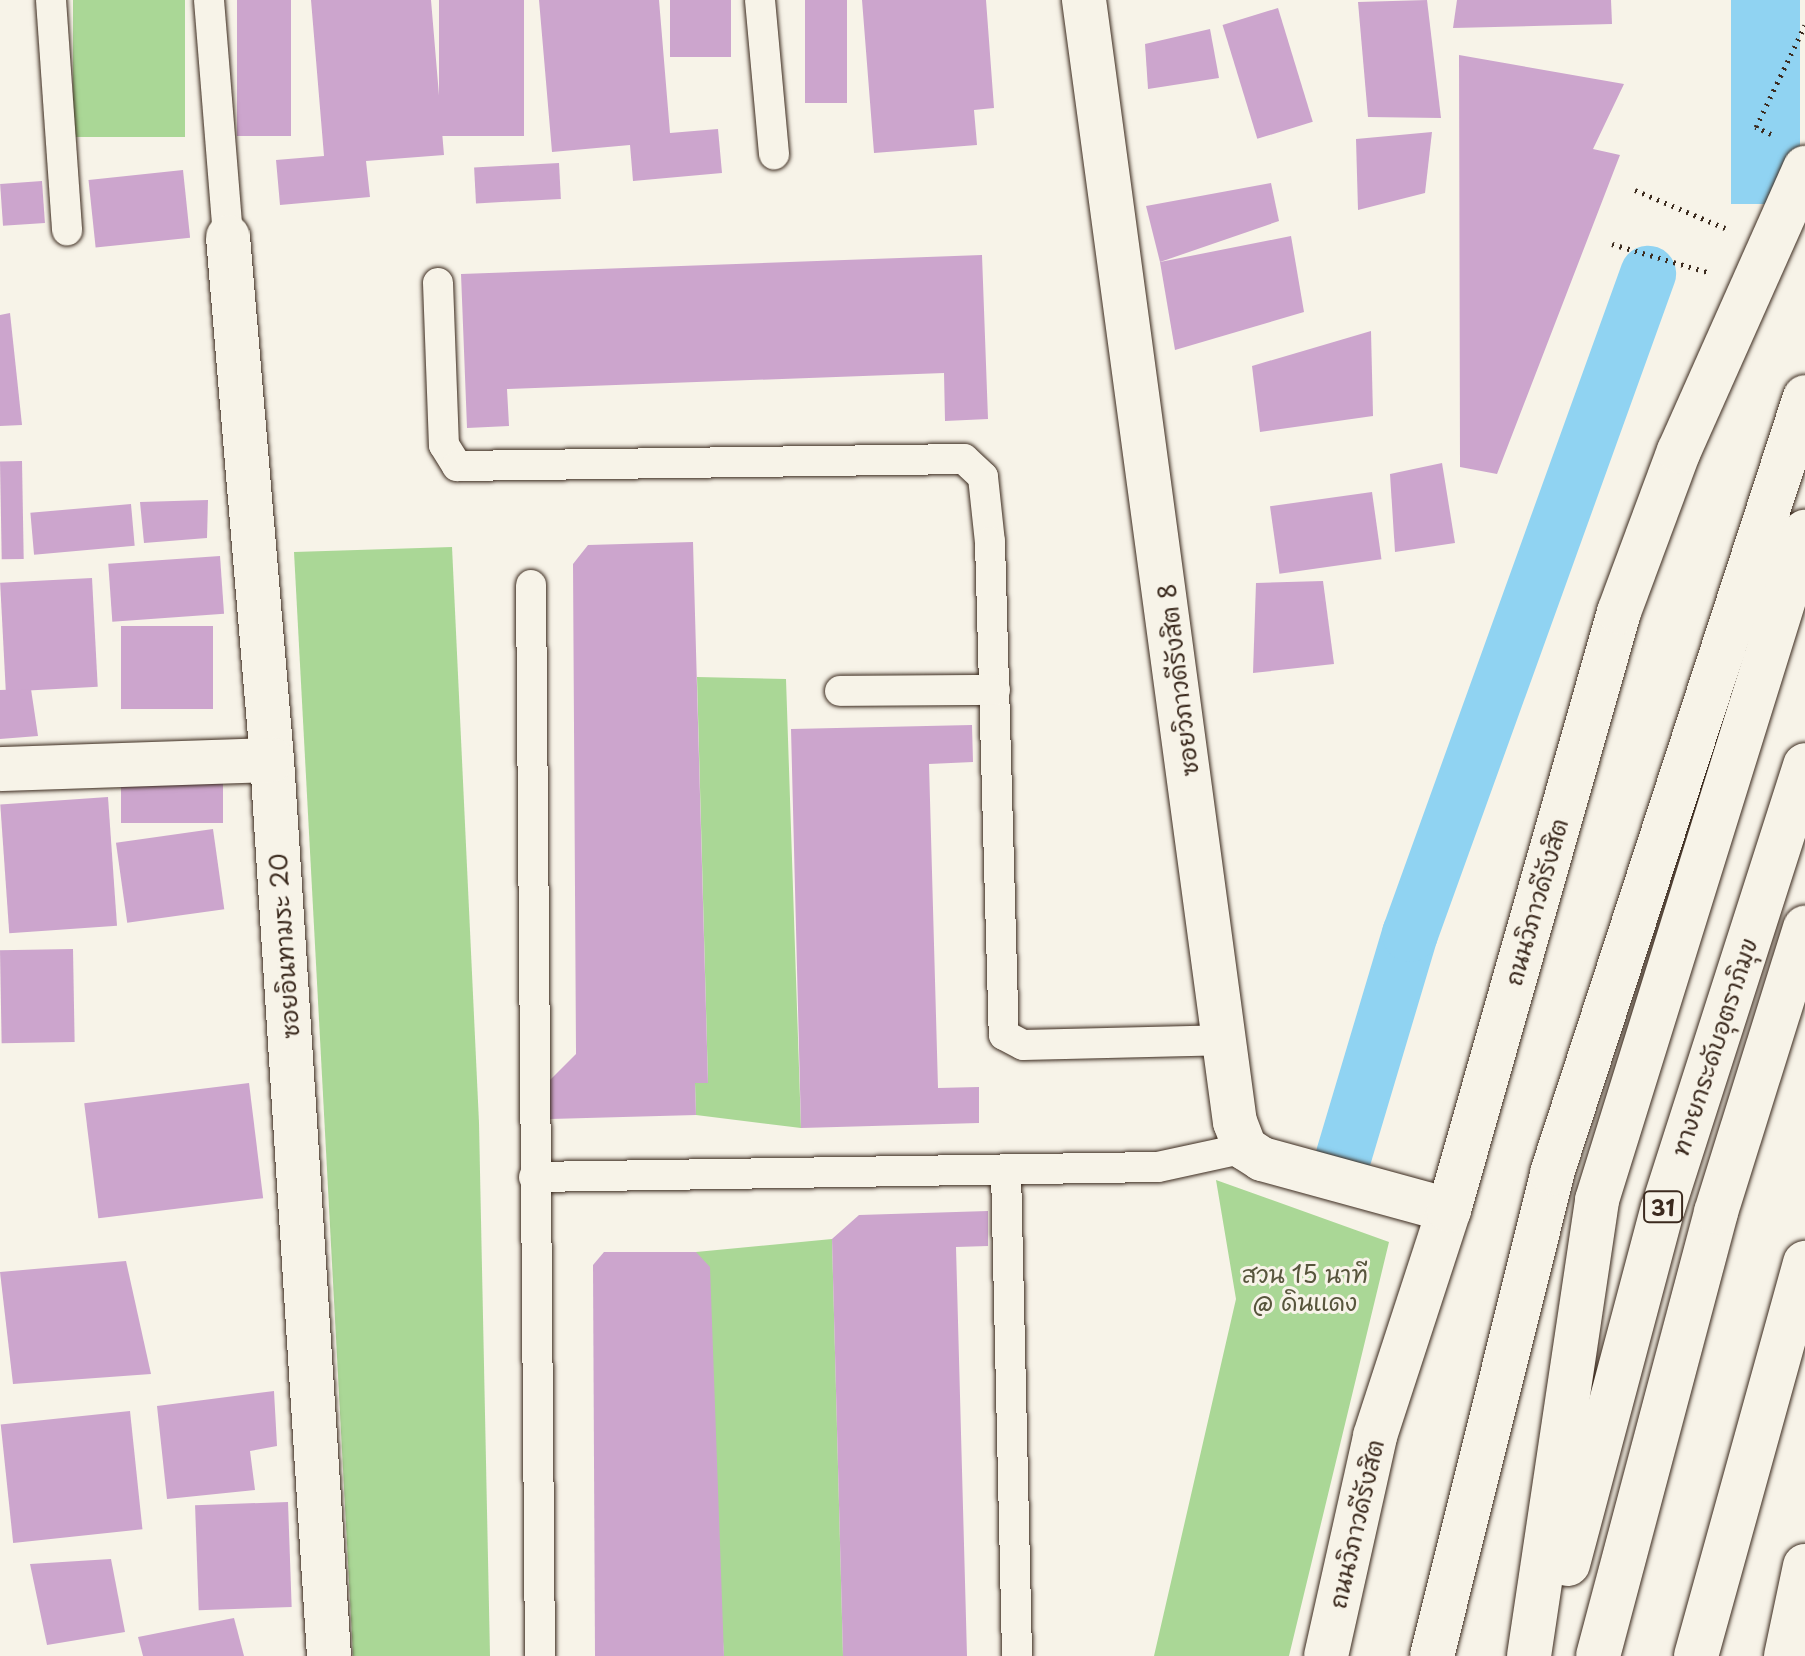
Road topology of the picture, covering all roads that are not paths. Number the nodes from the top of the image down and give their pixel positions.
1 (51, 0) edge
2 (209, 0) edge
3 (760, 0) edge
4 (1084, 0) edge
5 (774, 154) dead end
6 (1805, 168) edge
7 (67, 230) dead end
8 (228, 237) joint
9 (438, 283) dead end
10 (1805, 397) edge
11 (1805, 532) edge
12 (531, 585) dead end
13 (995, 690) junction
14 (840, 691) dead end
15 (272, 760) junction
16 (1805, 765) edge
17 (0, 769) edge
18 (1805, 928) edge
19 (1805, 994) edge
20 (1222, 1040) junction
21 (1245, 1148) junction
22 (1006, 1170) junction
23 (534, 1177) junction
24 (1449, 1210) junction
25 (1805, 1263) edge
26 (1805, 1566) edge
27 (329, 1656) edge
28 (540, 1656) edge
29 (1017, 1656) edge
30 (1326, 1656) edge
31 (1432, 1656) edge
32 (1529, 1656) edge
33 (1545, 1656) edge
34 (1598, 1656) edge
35 (1617, 1656) edge
36 (1696, 1656) edge
37 (1786, 1656) edge

1 - 7 lane
2 - 8 lane
3 - 5 lane
4 - 20 main road, ซอยวิภาวดีรังสิต 8
6 - 24 main road, ถนนวิภาวดีรังสิต
8 - 15 main road, ซอยอินทามระ 20
9 - 13 lane
10 - 31 main road
11 - 32 main road
12 - 23 lane
13 - 14 lane
13 - 20 lane
15 - 17 main road
15 - 27 main road, ซอยอินทามระ 20
16 - 33 main road, ทางยกระดับอุตราภิมุข / 31
18 - 34 main road, 31
19 - 35 main road
20 - 21 main road, ซอยวิภาวดีรังสิต 8
21 - 22 lane
21 - 24 main road
22 - 23 lane
22 - 29 lane
23 - 28 lane
24 - 30 main road, ถนนวิภาวดีรังสิต
25 - 36 main road
26 - 37 main road

